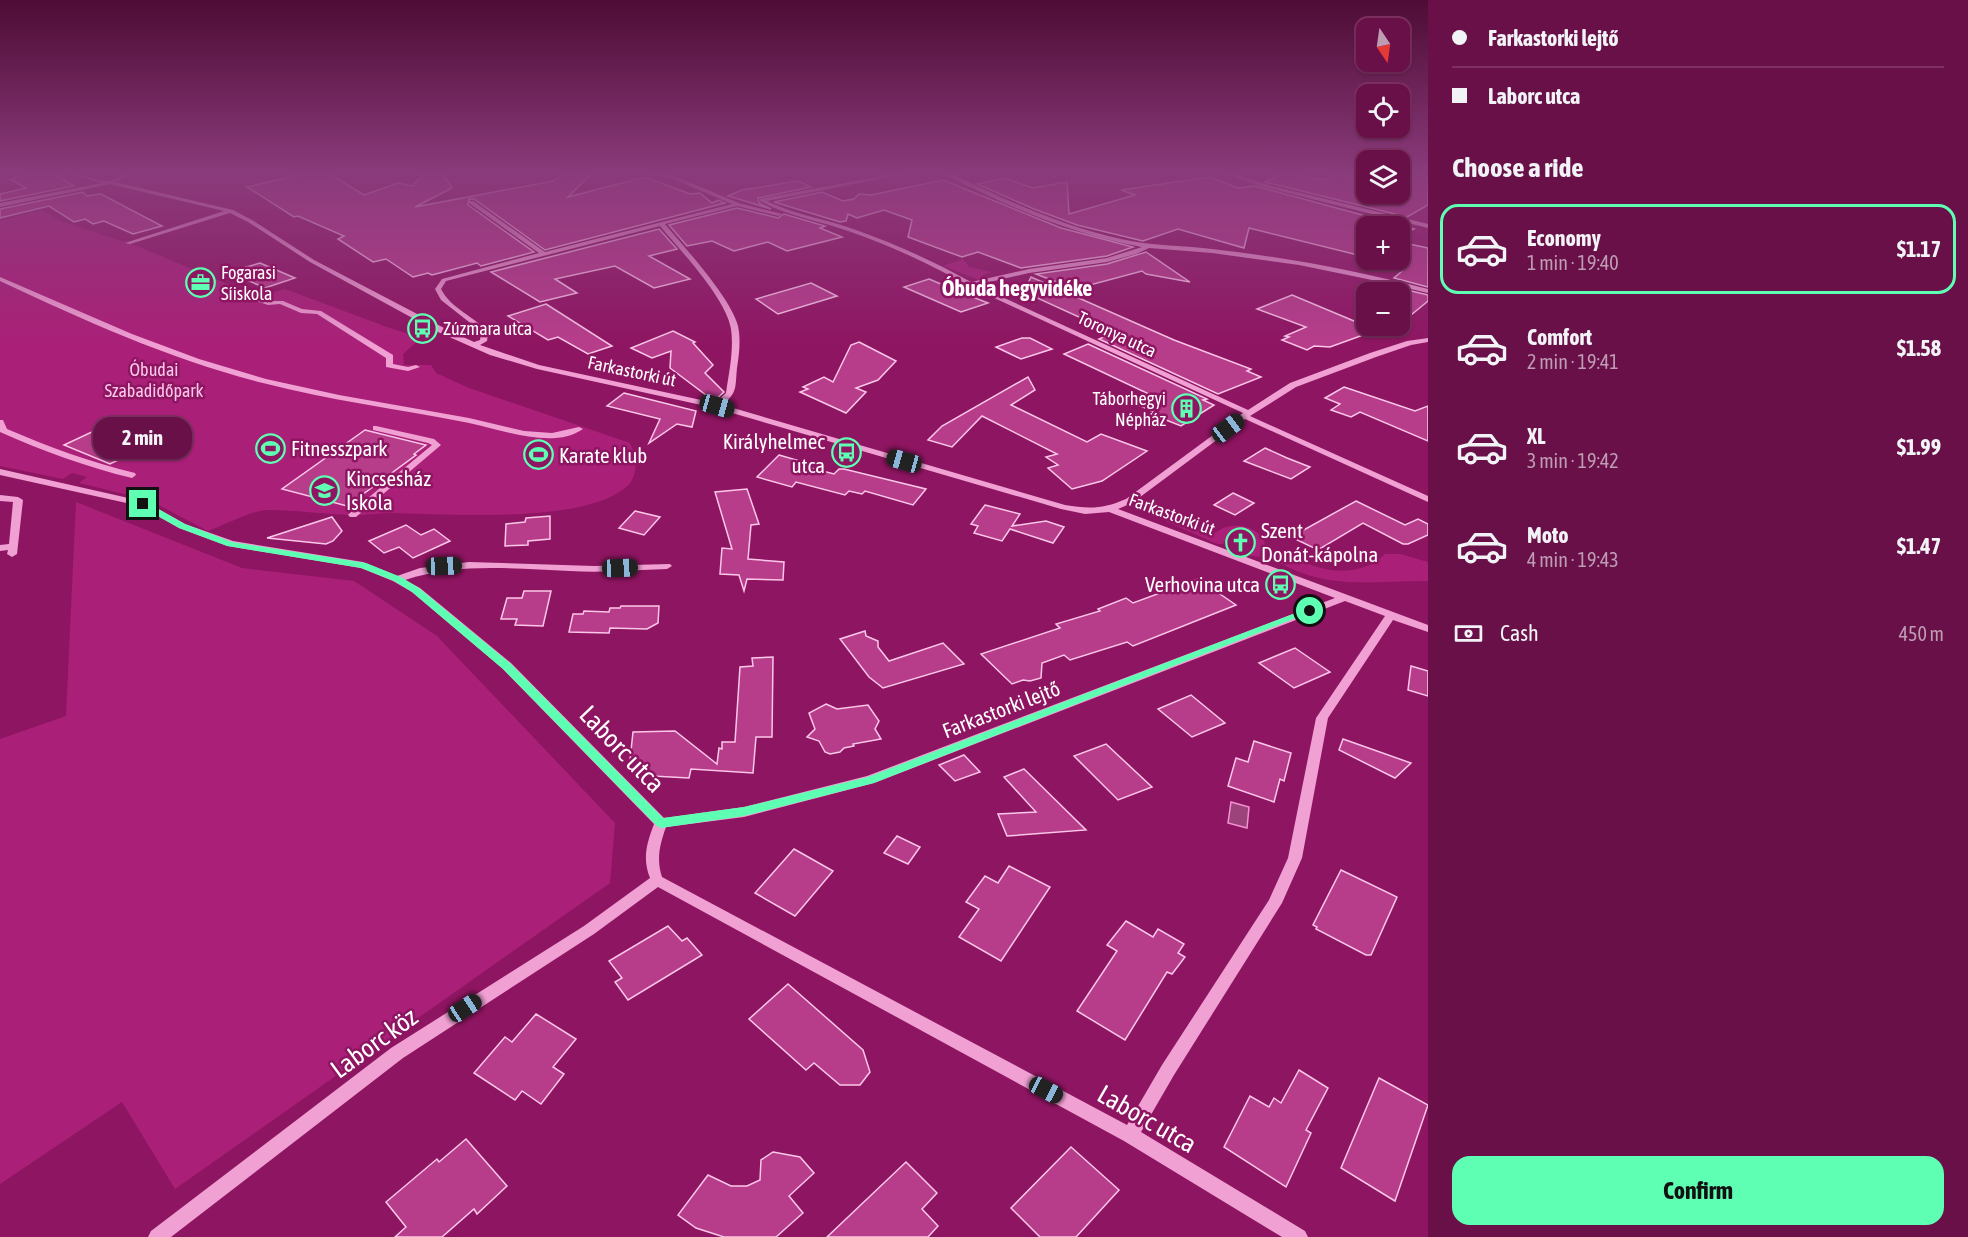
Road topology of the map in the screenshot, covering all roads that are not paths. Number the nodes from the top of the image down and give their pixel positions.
1 (168, 231) edge
2 (265, 231) edge
3 (512, 231) edge
4 (634, 231) edge
5 (667, 231) edge
6 (853, 231) edge
7 (1087, 231) edge
8 (128, 243) dead end
9 (1148, 246) junction
10 (543, 253) junction
11 (0, 279) edge
12 (972, 284) junction
13 (1428, 291) edge
14 (255, 299) dead end
15 (1428, 340) edge
16 (474, 345) junction
17 (416, 367) dead end
18 (717, 406) junction
19 (1247, 414) junction
20 (0, 422) edge
21 (376, 428) dead end
22 (579, 429) dead end
23 (0, 472) edge
24 (132, 475) dead end
25 (0, 498) edge
26 (1428, 499) edge
27 (1110, 509) junction
28 (353, 515) dead end
29 (0, 549) edge
30 (667, 566) dead end
31 (397, 579) junction
32 (1346, 597) junction
33 (1391, 615) junction
34 (1428, 629) edge
35 (661, 823) junction
36 (657, 880) junction
37 (1130, 1135) junction
38 (157, 1237) edge
39 (1299, 1237) edge

1 - 8 street
2 - 16 street, Farkastorki út
3 - 10 street
4 - 10 street
5 - 18 street
6 - 12 street, Toronya utca
7 - 9 street
9 - 12 street
9 - 13 street
10 - 16 street
11 - 22 street
12 - 19 street, Toronya utca
14 - 17 street
15 - 19 street
16 - 18 street, Farkastorki út
18 - 27 street, Farkastorki út
19 - 26 street, Toronya utca
19 - 27 street
20 - 24 street
21 - 28 street
23 - 31 street, Laborc utca
25 - 29 street
27 - 32 street, Farkastorki út
30 - 31 street
31 - 35 street, Laborc utca
32 - 33 street, Farkastorki út
32 - 35 street, Farkastorki lejtő
33 - 34 street, Farkastorki út
33 - 37 street
35 - 36 street, Laborc utca
36 - 37 street, Laborc utca
36 - 38 street, Laborc köz
37 - 39 street, Laborc utca

